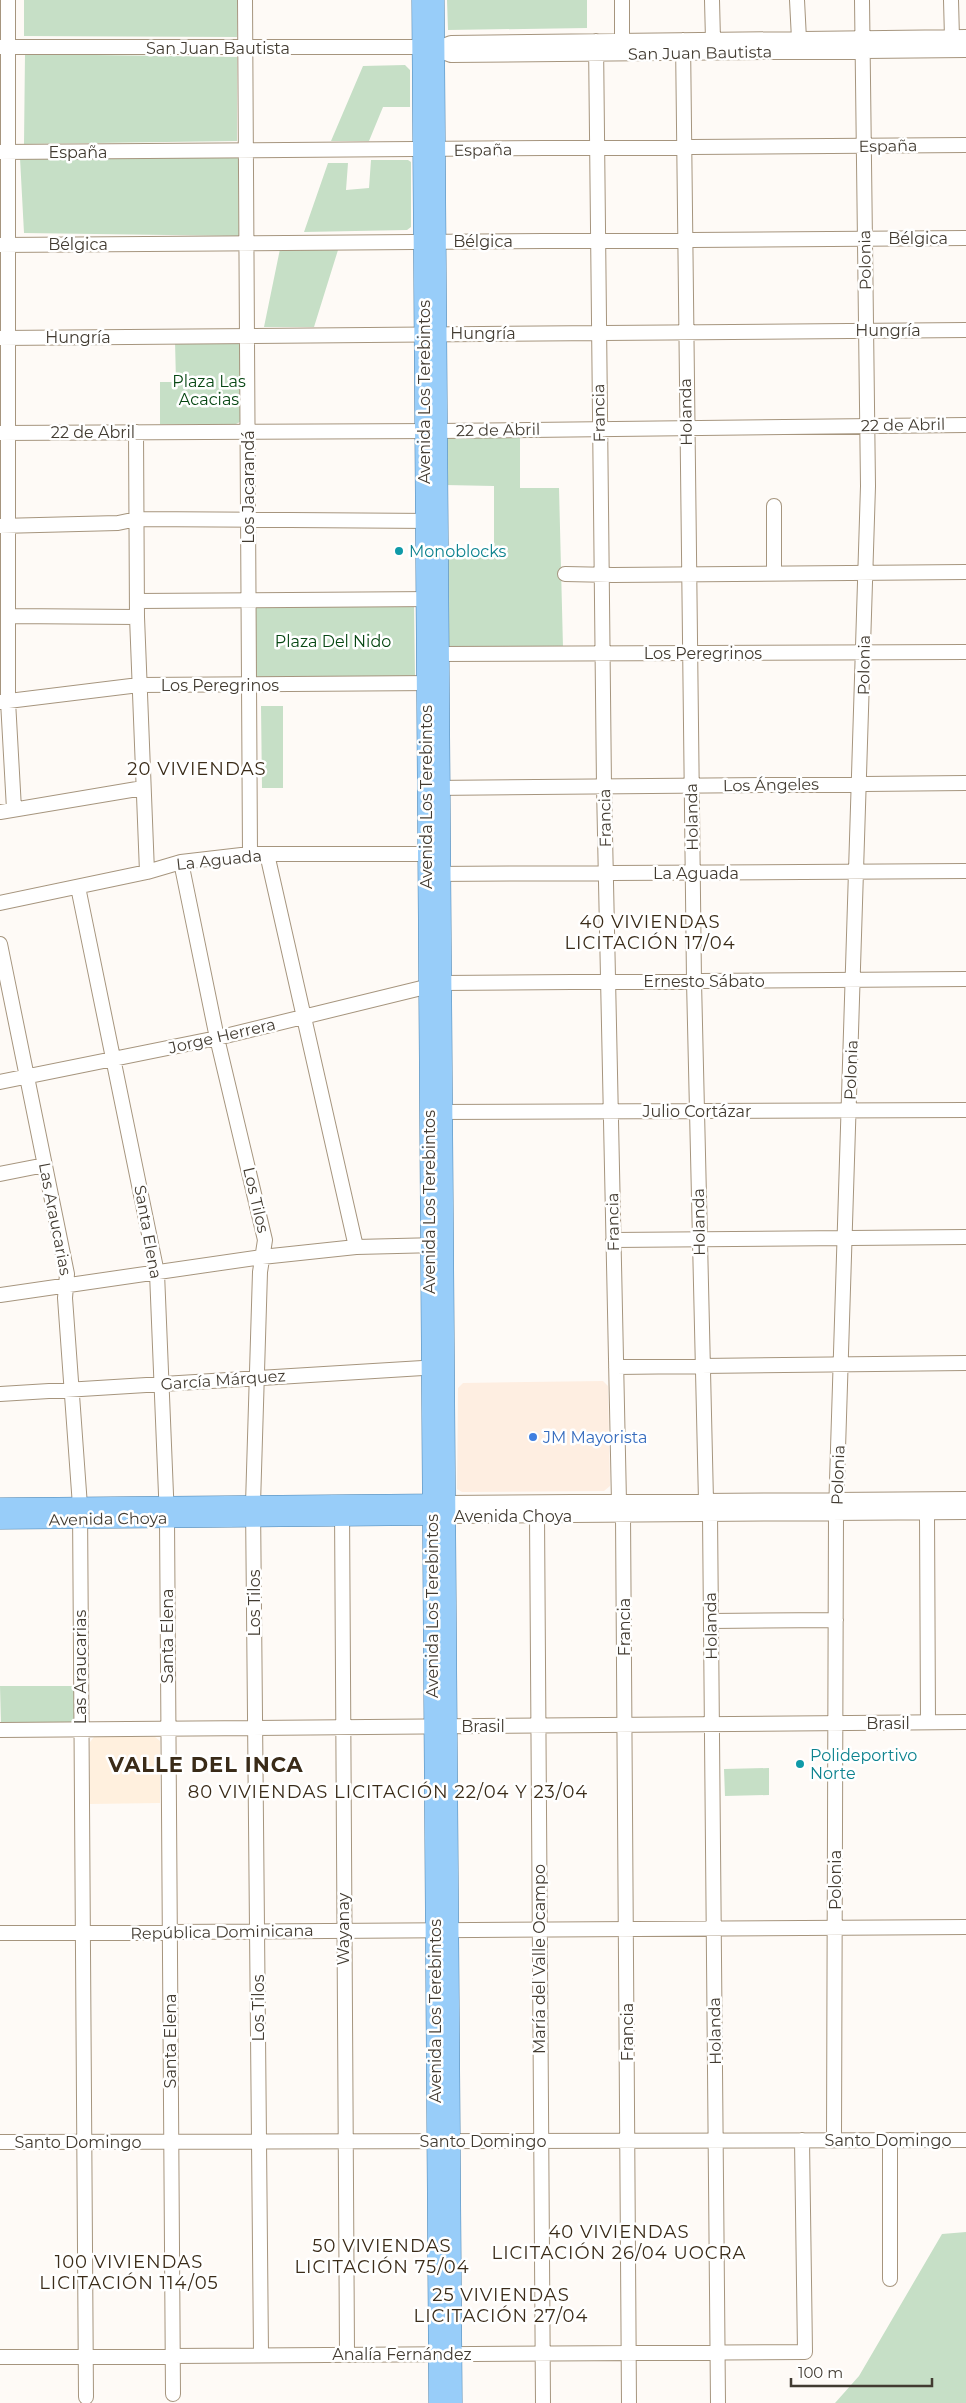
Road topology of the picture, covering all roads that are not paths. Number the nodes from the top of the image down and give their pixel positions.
1 (8, 0) edge
2 (245, 0) edge
3 (420, 0) edge
4 (435, 0) edge
5 (622, 0) edge
6 (712, 0) edge
7 (797, 0) edge
8 (862, 0) edge
9 (951, 0) edge
10 (959, 38) edge
11 (799, 39) junction
12 (713, 40) junction
13 (622, 41) junction
14 (863, 45) junction
15 (4, 47) edge
16 (683, 47) junction
17 (246, 48) junction
18 (428, 48) junction
19 (597, 48) junction
20 (966, 50) edge
21 (966, 145) edge
22 (864, 146) junction
23 (597, 148) junction
24 (684, 148) junction
25 (429, 150) junction
26 (4, 152) edge
27 (247, 152) junction
28 (865, 238) junction
29 (966, 238) edge
30 (598, 240) junction
31 (685, 240) junction
32 (430, 242) junction
33 (247, 243) junction
34 (4, 245) edge
35 (866, 330) junction
36 (966, 330) edge
37 (598, 332) junction
38 (685, 332) junction
39 (430, 333) junction
40 (248, 336) junction
41 (4, 338) edge
42 (966, 425) edge
43 (868, 426) junction
44 (686, 428) junction
45 (599, 429) junction
46 (431, 431) junction
47 (136, 432) junction
48 (249, 432) junction
49 (5, 433) edge
50 (774, 506) dead end
51 (136, 519) junction
52 (248, 519) junction
53 (432, 521) junction
54 (5, 526) edge
55 (774, 572) junction
56 (866, 572) junction
57 (966, 572) edge
58 (565, 574) dead end
59 (602, 574) junction
60 (688, 574) junction
61 (432, 599) junction
62 (137, 601) junction
63 (249, 601) junction
64 (9, 616) junction
65 (137, 617) junction
66 (864, 652) junction
67 (966, 652) edge
68 (690, 653) junction
69 (440, 654) junction
70 (603, 654) junction
71 (433, 683) junction
72 (249, 684) junction
73 (139, 685) junction
74 (4, 701) edge
75 (966, 783) edge
76 (861, 784) junction
77 (692, 786) junction
78 (604, 787) junction
79 (143, 788) junction
80 (434, 788) junction
81 (7, 810) edge
82 (250, 854) junction
83 (266, 854) junction
84 (434, 854) junction
85 (182, 862) junction
86 (966, 871) edge
87 (147, 872) junction
88 (858, 872) junction
89 (606, 873) junction
90 (693, 873) junction
91 (434, 874) junction
92 (78, 887) junction
93 (0, 903) edge
94 (0, 944) edge
95 (966, 979) edge
96 (854, 980) junction
97 (694, 981) junction
98 (608, 982) junction
99 (435, 986) junction
100 (5, 994) edge
101 (304, 1017) junction
102 (217, 1038) junction
103 (113, 1059) junction
104 (27, 1076) junction
105 (0, 1082) edge
106 (966, 1110) edge
107 (610, 1111) junction
108 (697, 1111) junction
109 (850, 1111) junction
110 (436, 1112) junction
111 (45, 1165) junction
112 (0, 1174) edge
113 (846, 1238) junction
114 (966, 1238) edge
115 (700, 1239) junction
116 (613, 1240) junction
117 (437, 1245) junction
118 (356, 1248) junction
119 (262, 1257) junction
120 (158, 1273) junction
121 (66, 1285) junction
122 (0, 1295) edge
123 (966, 1363) edge
124 (841, 1364) junction
125 (703, 1366) junction
126 (438, 1367) junction
127 (616, 1367) junction
128 (256, 1378) junction
129 (161, 1384) junction
130 (72, 1390) junction
131 (0, 1394) edge
132 (966, 1500) edge
133 (0, 1507) edge
134 (837, 1507) junction
135 (621, 1508) junction
136 (708, 1508) junction
137 (342, 1510) junction
138 (439, 1510) junction
139 (254, 1511) junction
140 (167, 1512) junction
141 (928, 1512) junction
142 (966, 1512) edge
143 (79, 1513) junction
144 (537, 1516) junction
145 (0, 1520) edge
146 (836, 1620) junction
147 (711, 1621) junction
148 (928, 1722) junction
149 (966, 1722) edge
150 (835, 1723) junction
151 (712, 1724) junction
152 (624, 1725) junction
153 (538, 1726) junction
154 (440, 1727) junction
155 (343, 1728) junction
156 (167, 1729) junction
157 (255, 1729) junction
158 (0, 1730) edge
159 (81, 1730) junction
160 (966, 1927) edge
161 (714, 1928) junction
162 (834, 1928) junction
163 (626, 1929) junction
164 (343, 1930) junction
165 (442, 1930) junction
166 (539, 1930) junction
167 (170, 1932) junction
168 (257, 1932) junction
169 (0, 1933) edge
170 (82, 1933) junction
171 (259, 2140) junction
172 (344, 2140) junction
173 (716, 2140) junction
174 (802, 2140) junction
175 (834, 2140) junction
176 (890, 2140) junction
177 (966, 2140) edge
178 (171, 2141) junction
179 (443, 2141) junction
180 (541, 2141) junction
181 (627, 2141) junction
182 (0, 2142) edge
183 (84, 2142) junction
184 (890, 2279) dead end
185 (717, 2352) junction
186 (445, 2353) junction
187 (542, 2353) junction
188 (629, 2353) junction
189 (261, 2354) junction
190 (347, 2354) junction
191 (172, 2355) junction
192 (85, 2356) junction
193 (0, 2357) edge
194 (173, 2394) dead end
195 (86, 2397) dead end
196 (438, 2403) edge
197 (453, 2403) edge
198 (543, 2403) edge
199 (629, 2403) edge
200 (718, 2403) edge

1 - 15 street
2 - 17 street, Los Jacarandá
3 - 18 main road, Avenida Los Terebintos
4 - 18 main road, Avenida Los Terebintos
5 - 13 street
6 - 12 street
7 - 11 street
8 - 14 street, Polonia
9 - 10 street
10 - 14 street, San Juan Bautista
11 - 12 street, San Juan Bautista
11 - 14 street, San Juan Bautista
12 - 16 street, San Juan Bautista
13 - 16 street, San Juan Bautista
13 - 19 street, San Juan Bautista
14 - 16 street, San Juan Bautista
14 - 20 street, San Juan Bautista
14 - 22 street, Polonia
15 - 17 street, San Juan Bautista
15 - 26 street
16 - 19 street, San Juan Bautista
16 - 24 street, Holanda
17 - 18 street, San Juan Bautista
17 - 27 street, Los Jacarandá
18 - 19 street, San Juan Bautista
18 - 25 main road, Avenida Los Terebintos
19 - 23 street, Francia
21 - 22 street, España
22 - 24 street, España
22 - 28 street, Polonia
23 - 24 street, España
23 - 25 street, España
23 - 30 street, Francia
24 - 31 street, Holanda
25 - 27 street, España
25 - 32 main road, Avenida Los Terebintos
26 - 27 street, España
26 - 34 street
27 - 33 street, Los Jacarandá
28 - 29 street, Bélgica
28 - 31 street, Bélgica
28 - 35 street, Polonia
30 - 31 street, Bélgica
30 - 32 street, Bélgica
30 - 37 street, Francia
31 - 38 street, Holanda
32 - 33 street, Bélgica
32 - 39 main road, Avenida Los Terebintos
33 - 34 street, Bélgica
33 - 40 street, Los Jacarandá
34 - 41 street
35 - 36 street, Hungría
35 - 38 street, Hungría
35 - 43 street, Polonia
37 - 38 street, Hungría
37 - 39 street, Hungría
37 - 45 street, Francia
38 - 44 street, Holanda
39 - 40 street, Hungría
39 - 46 main road, Avenida Los Terebintos
40 - 41 street, Hungría
40 - 48 street, Los Jacarandá
41 - 49 street
42 - 43 street, 22 de Abril
43 - 44 street, 22 de Abril
43 - 56 street, Polonia
44 - 45 street, 22 de Abril
44 - 60 street, Holanda
45 - 46 street, 22 de Abril
45 - 59 street, Francia
46 - 48 street, 22 de Abril
46 - 53 main road, Avenida Los Terebintos
47 - 48 street, 22 de Abril
47 - 49 street, 22 de Abril
47 - 51 street
48 - 52 street, Los Jacarandá
49 - 54 street
50 - 55 street
51 - 52 street
51 - 54 street
51 - 62 street
52 - 53 street
52 - 63 street, Los Jacarandá
53 - 61 main road, Avenida Los Terebintos
54 - 64 street
55 - 56 street
55 - 60 street
56 - 57 street
56 - 66 street, Polonia
58 - 59 street
59 - 60 street
59 - 70 street, Francia
60 - 68 street, Holanda
61 - 63 street
61 - 69 main road, Avenida Los Terebintos
61 - 71 main road, Avenida Los Terebintos
62 - 63 street
62 - 65 street
63 - 72 street, Los Jacarandá
64 - 65 street
64 - 74 street
65 - 73 street
66 - 67 street, Los Peregrinos
66 - 68 street, Los Peregrinos
66 - 76 street, Polonia
68 - 70 street, Los Peregrinos
68 - 77 street, Holanda
69 - 70 street, Los Peregrinos
69 - 71 main road, Avenida Los Terebintos
70 - 78 street, Francia
71 - 72 street, Los Peregrinos
71 - 80 main road, Avenida Los Terebintos
72 - 73 street, Los Peregrinos
72 - 82 street, Los Jacarandá
73 - 74 street, Los Peregrinos
73 - 79 street
74 - 81 street
75 - 76 street, Los Ángeles
76 - 77 street, Los Ángeles
76 - 88 street, Polonia
77 - 78 street, Los Ángeles
77 - 90 street, Holanda
78 - 80 street, Los Ángeles
78 - 89 street, Francia
79 - 81 street
79 - 87 street
80 - 84 main road, Avenida Los Terebintos
82 - 83 street, La Aguada
82 - 85 street, La Aguada
83 - 84 street, La Aguada
83 - 101 street
84 - 91 main road, Avenida Los Terebintos
85 - 87 street, La Aguada
85 - 102 street, Los Tilos
86 - 88 street, La Aguada
87 - 92 street, La Aguada
88 - 90 street, La Aguada
88 - 96 street, Polonia
89 - 90 street, La Aguada
89 - 91 street, La Aguada
89 - 98 street, Francia
90 - 97 street, Holanda
91 - 99 main road, Avenida Los Terebintos
92 - 93 street, La Aguada
92 - 103 street, Santa Elena
94 - 100 street, Las Araucarias
95 - 96 street, Ernesto Sábato
96 - 97 street, Ernesto Sábato
96 - 109 street, Polonia
97 - 98 street, Ernesto Sábato
97 - 108 street, Holanda
98 - 99 street, Ernesto Sábato
98 - 107 street, Francia
99 - 101 street, Jorge Herrera
99 - 110 main road, Avenida Los Terebintos
100 - 104 street, Las Araucarias
101 - 102 street, Jorge Herrera
101 - 118 street
102 - 103 street, Jorge Herrera
102 - 119 street, Los Tilos
103 - 104 street, Jorge Herrera
103 - 120 street, Santa Elena
104 - 105 street, Jorge Herrera
104 - 111 street, Las Araucarias
106 - 109 street, Julio Cortázar
107 - 108 street, Julio Cortázar
107 - 110 street, Julio Cortázar
107 - 116 street, Francia
108 - 109 street, Julio Cortázar
108 - 115 street, Holanda
109 - 113 street, Polonia
110 - 117 main road, Avenida Los Terebintos
111 - 112 street
111 - 121 street, Las Araucarias
113 - 114 street
113 - 115 street
113 - 124 street, Polonia
115 - 116 street
115 - 125 street, Holanda
116 - 127 street, Francia
117 - 118 street
117 - 126 main road, Avenida Los Terebintos
118 - 119 street
119 - 120 street
119 - 128 street, Los Tilos
120 - 121 street
120 - 129 street, Santa Elena
121 - 122 street
121 - 130 street, Las Araucarias
123 - 124 street
124 - 125 street
124 - 134 street, Polonia
125 - 127 street
125 - 136 street, Holanda
126 - 128 street, García Márquez
126 - 138 main road, Avenida Los Terebintos
127 - 135 street, Francia
128 - 129 street, García Márquez
128 - 139 street, Los Tilos
129 - 130 street, García Márquez
129 - 140 street, Santa Elena
130 - 131 street, García Márquez
130 - 143 street, Las Araucarias
132 - 134 street, Avenida Choya
133 - 143 main road, Avenida Choya
134 - 136 street, Avenida Choya
134 - 141 street, Avenida Choya
134 - 146 street, Polonia
135 - 136 street, Avenida Choya
135 - 138 street, Avenida Choya
135 - 144 street, Avenida Choya
135 - 152 street, Francia
136 - 147 street, Holanda
137 - 138 main road, Avenida Choya
137 - 139 main road, Avenida Choya
137 - 155 street, Wayanay
138 - 144 street, Avenida Choya
138 - 154 main road, Avenida Los Terebintos
139 - 140 main road, Avenida Choya
139 - 157 street, Los Tilos
140 - 143 main road, Avenida Choya
140 - 156 street, Santa Elena
141 - 142 street, Avenida Choya
141 - 148 street
143 - 145 main road, Avenida Choya
143 - 159 street, Las Araucarias
144 - 153 street, María del Valle Ocampo
146 - 147 street
146 - 150 street, Polonia
147 - 151 street, Holanda
148 - 149 street, Brasil
148 - 150 street, Brasil
150 - 151 street, Brasil
150 - 162 street, Polonia
151 - 152 street, Brasil
151 - 161 street, Holanda
152 - 153 street, Brasil
152 - 163 street, Francia
153 - 154 street, Brasil
153 - 166 street, María del Valle Ocampo
154 - 155 street, Brasil
154 - 165 main road, Avenida Los Terebintos
155 - 157 street, Brasil
155 - 164 street, Wayanay
156 - 157 street, Brasil
156 - 159 street, Brasil
156 - 167 street, Santa Elena
157 - 168 street, Los Tilos
158 - 159 street, Brasil
159 - 170 street, Las Araucarias
160 - 162 street, República Dominicana
161 - 162 street, República Dominicana
161 - 163 street, República Dominicana
161 - 173 street, Holanda
162 - 175 street, Polonia
163 - 166 street, República Dominicana
163 - 181 street, Francia
164 - 165 street, República Dominicana
164 - 168 street, República Dominicana
164 - 172 street, Wayanay
165 - 166 street, República Dominicana
165 - 179 main road, Avenida Los Terebintos
166 - 180 street, María del Valle Ocampo
167 - 168 street, República Dominicana
167 - 170 street, República Dominicana
167 - 178 street, Santa Elena
168 - 171 street, Los Tilos
169 - 170 street, República Dominicana
170 - 183 street, Las Araucarias
171 - 172 street, Santo Domingo
171 - 178 street, Santo Domingo
171 - 189 street, Los Tilos
172 - 179 street, Santo Domingo
172 - 190 street, Wayanay
173 - 174 street, Santo Domingo
173 - 181 street, Santo Domingo
173 - 185 street, Holanda
174 - 175 street, Santo Domingo
174 - 185 street, Analía Fernández
175 - 176 street, Santo Domingo
176 - 177 street, Santo Domingo
176 - 184 street
178 - 183 street, Santo Domingo
178 - 191 street, Santa Elena
179 - 180 street, Santo Domingo
179 - 186 main road, Avenida Los Terebintos
180 - 181 street, Santo Domingo
180 - 187 street, María del Valle Ocampo
181 - 188 street, Francia
182 - 183 street, Santo Domingo
183 - 192 street, Las Araucarias
185 - 188 street, Analía Fernández
185 - 200 street, Holanda
186 - 187 street, Analía Fernández
186 - 190 street, Analía Fernández
186 - 196 main road, Avenida Los Terebintos
186 - 197 main road, Avenida Los Terebintos
187 - 188 street, Analía Fernández
187 - 198 street, María del Valle Ocampo
188 - 199 street, Francia
189 - 190 street, Analía Fernández
189 - 191 street, Analía Fernández
191 - 192 street, Analía Fernández
191 - 194 street, Santa Elena
192 - 193 street, Analía Fernández
192 - 195 street, Las Araucarias

